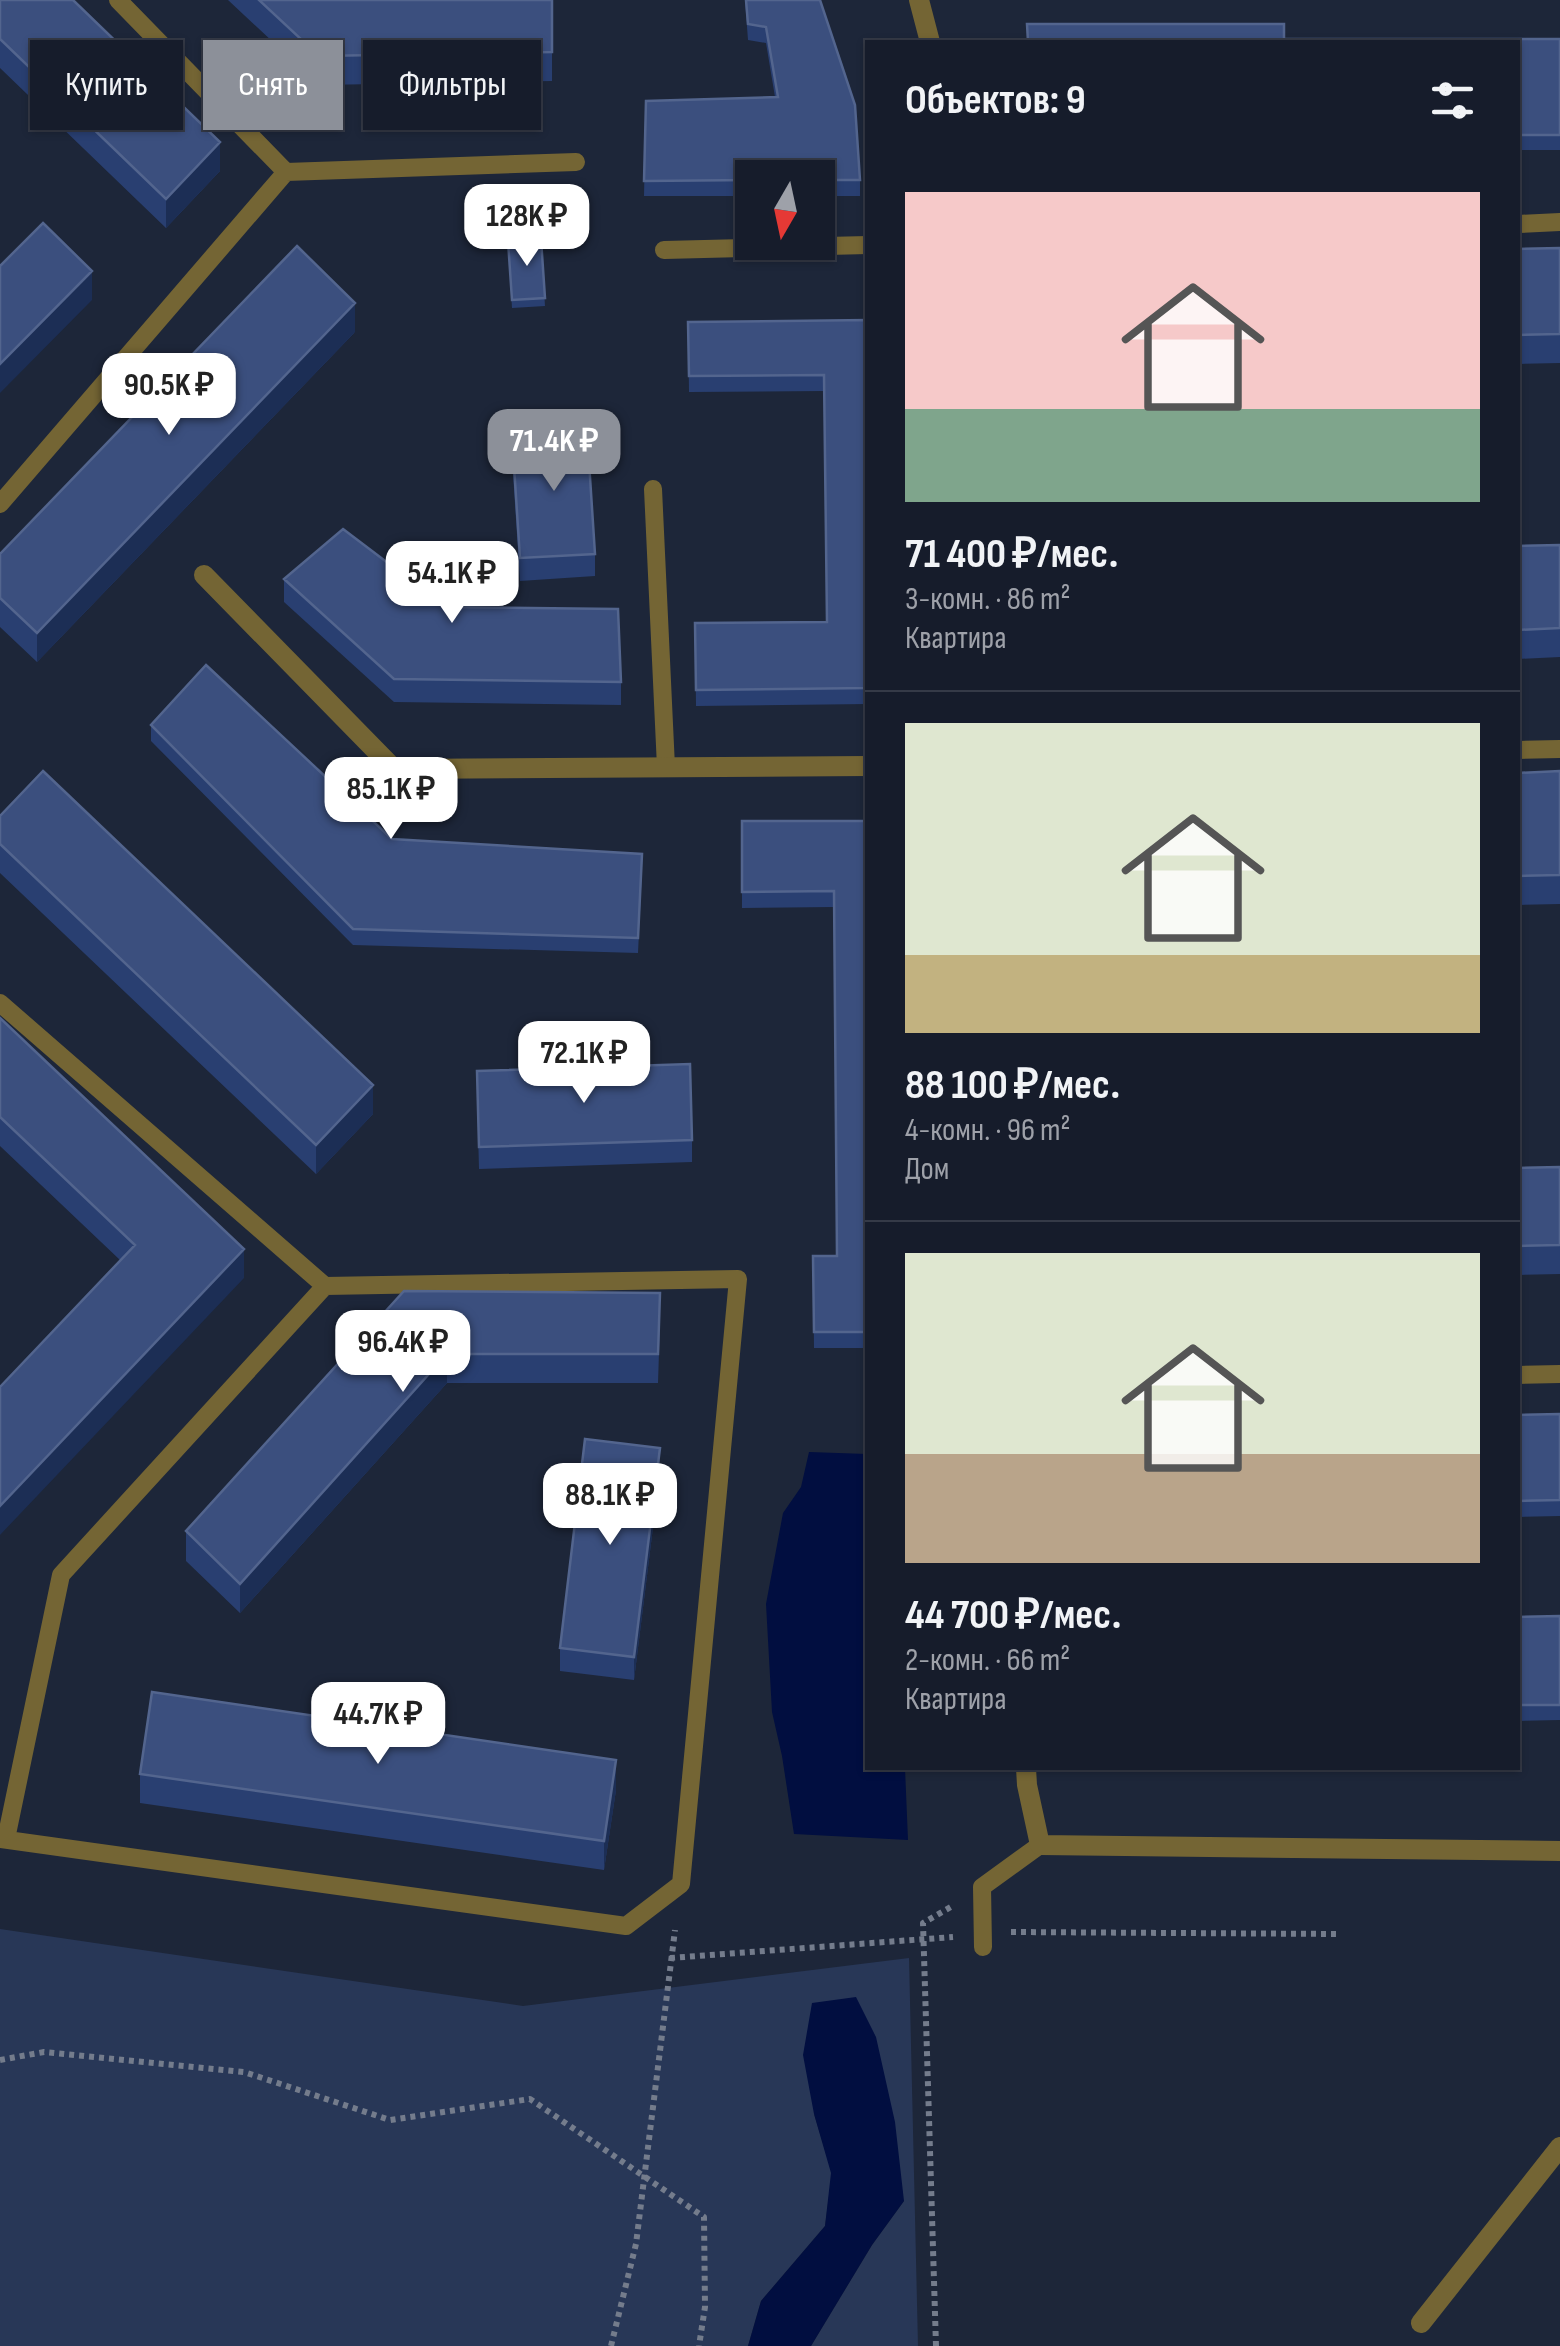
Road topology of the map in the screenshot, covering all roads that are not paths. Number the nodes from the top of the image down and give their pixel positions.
1 (118, 0) edge
2 (919, 0) edge
3 (929, 40) edge
4 (576, 162) dead end
5 (286, 172) junction
6 (1560, 222) edge
7 (1520, 224) edge
8 (865, 245) edge
9 (664, 250) dead end
10 (654, 490) dead end
11 (0, 504) edge
12 (204, 574) dead end
13 (1560, 749) edge
14 (1520, 750) edge
15 (865, 766) edge
16 (666, 767) junction
17 (0, 1003) edge
18 (325, 1286) junction
19 (1560, 1374) edge
20 (1520, 1375) edge
21 (1026, 1770) edge
22 (3, 1839) edge
23 (1040, 1845) junction
24 (1560, 1851) edge
25 (983, 1947) dead end
26 (1560, 2147) edge
27 (1420, 2323) dead end

1 - 5 lane
2 - 3 street
4 - 5 lane
5 - 11 lane
6 - 7 lane
8 - 9 lane
10 - 16 lane
12 - 16 street
13 - 14 lane
15 - 16 street
17 - 18 lane
18 - 22 lane
18 - 22 lane
19 - 20 lane
21 - 23 street
23 - 24 street
23 - 25 lane
26 - 27 street

